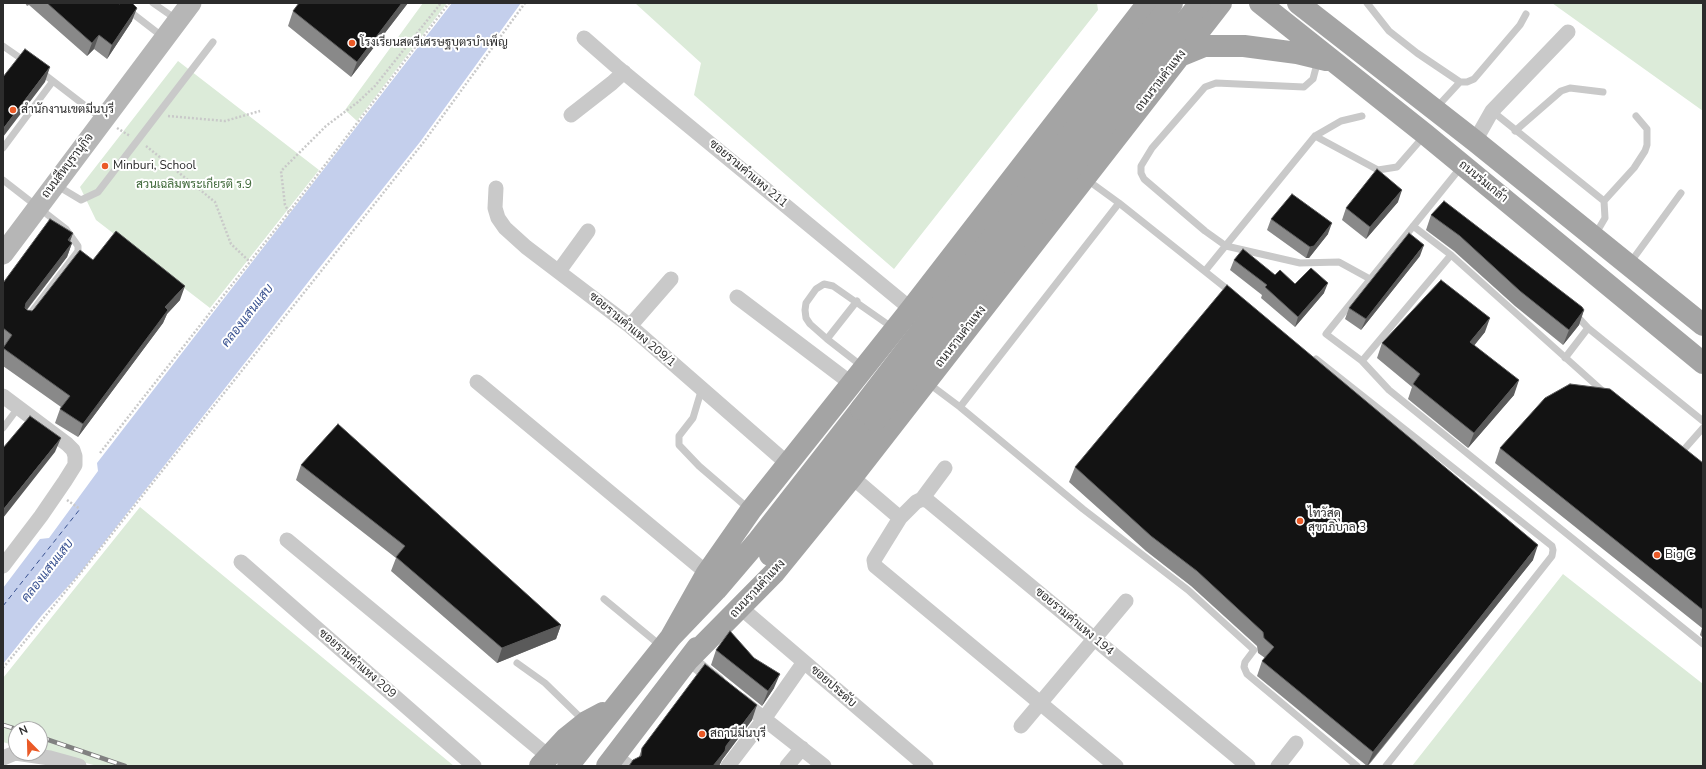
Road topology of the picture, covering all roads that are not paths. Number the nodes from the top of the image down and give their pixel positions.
1 (119, 3) edge
2 (153, 3) edge
3 (191, 3) edge
4 (1129, 3) edge
5 (1148, 3) edge
6 (1172, 3) edge
7 (1200, 3) edge
8 (1222, 3) edge
9 (1260, 3) edge
10 (1298, 3) edge
11 (1323, 3) edge
12 (1367, 3) edge
13 (1526, 14) dead end
14 (178, 21) junction
15 (1333, 30) junction
16 (1568, 32) dead end
17 (1124, 35) junction
18 (165, 38) junction
19 (584, 38) dead end
20 (213, 42) dead end
21 (3, 46) edge
22 (1111, 52) junction
23 (1182, 55) junction
24 (1326, 60) junction
25 (624, 72) junction
26 (54, 81) junction
27 (1460, 82) junction
28 (1154, 90) junction
29 (1603, 92) dead end
30 (1435, 109) junction
31 (1492, 111) junction
32 (571, 115) dead end
33 (1362, 116) dead end
34 (1636, 116) dead end
35 (103, 120) junction
36 (1515, 131) junction
37 (1425, 134) junction
38 (1315, 136) junction
39 (1475, 141) junction
40 (3, 148) edge
41 (1462, 165) junction
42 (1086, 179) junction
43 (3, 180) edge
44 (54, 184) junction
45 (496, 188) dead end
46 (1681, 193) dead end
47 (1604, 201) junction
48 (1120, 203) junction
49 (38, 207) junction
50 (1413, 226) junction
51 (588, 231) dead end
52 (1594, 237) junction
53 (1226, 246) junction
54 (3, 254) edge
55 (1451, 256) junction
56 (1628, 265) junction
57 (559, 271) junction
58 (1204, 271) junction
59 (1370, 279) junction
60 (671, 280) dead end
61 (1236, 296) edge
62 (737, 297) dead end
63 (856, 301) junction
64 (1567, 307) edge
65 (911, 309) junction
66 (25, 320) edge
67 (1703, 325) edge
68 (630, 326) junction
69 (1588, 328) junction
70 (895, 330) junction
71 (827, 339) junction
72 (1310, 355) edge
73 (1565, 358) junction
74 (1362, 361) junction
75 (1703, 362) edge
76 (858, 377) junction
77 (926, 381) junction
78 (477, 382) dead end
79 (702, 388) junction
80 (3, 396) edge
81 (1614, 400) edge
82 (960, 407) junction
83 (18, 408) junction
84 (868, 415) junction
85 (1703, 421) edge
86 (3, 428) edge
87 (1703, 428) edge
88 (1674, 449) edge
89 (788, 464) junction
90 (945, 468) dead end
91 (852, 478) junction
92 (922, 499) junction
93 (751, 510) junction
94 (900, 518) junction
95 (287, 540) dead end
96 (241, 562) dead end
97 (4, 563) edge
98 (707, 573) junction
99 (604, 599) dead end
100 (1126, 601) dead end
101 (741, 608) junction
102 (1094, 638) junction
103 (667, 643) junction
104 (1703, 644) edge
105 (689, 659) junction
106 (804, 662) junction
107 (517, 663) dead end
108 (1041, 703) junction
109 (616, 705) junction
110 (764, 719) junction
111 (586, 722) junction
112 (1021, 726) dead end
113 (1296, 743) dead end
114 (802, 748) junction
115 (3, 758) edge
116 (544, 761) edge
117 (615, 763) edge
118 (79, 766) edge
119 (474, 766) edge
120 (568, 766) edge
121 (728, 766) edge
122 (787, 766) edge
123 (824, 766) edge
124 (926, 766) edge
125 (1116, 766) edge
126 (1248, 766) edge
127 (1278, 766) edge
128 (1357, 766) edge
129 (1386, 766) edge

1 - 18 lane
2 - 14 lane
3 - 14 main road, ถนนสีหบุรานุกิจ
4 - 17 main road
5 - 17 main road, ถนนรามคำแหง
6 - 84 main road, ถนนรามคำแหง, bridge
7 - 84 main road, ถนนรามคำแหง, bridge
8 - 23 main road, ถนนรามคำแหง
9 - 24 main road, ถนนร่มเกล้า
10 - 15 main road
11 - 15 main road
12 - 27 lane
13 - 27 lane
14 - 18 main road, ถนนสีหบุรานุกิจ
15 - 30 main road
16 - 31 street
17 - 22 main road, ถนนรามคำแหง
18 - 35 main road, ถนนสีหบุรานุกิจ
19 - 25 street, ซอยรามคำแหง 211
20 - 44 lane
21 - 26 lane
22 - 28 main road
22 - 65 main road, ถนนรามคำแหง
23 - 24 main road
23 - 28 main road, ถนนรามคำแหง
24 - 37 main road, ถนนร่มเกล้า
24 - 53 lane
25 - 32 street
25 - 65 street, ซอยรามคำแหง 211
26 - 35 lane
26 - 40 lane
27 - 30 lane
28 - 42 main road, ถนนรามคำแหง
29 - 36 lane
30 - 39 main road
31 - 36 lane
31 - 39 street
33 - 38 lane
34 - 47 lane
35 - 44 main road, ถนนสีหบุรานุกิจ
36 - 47 lane
37 - 38 lane
37 - 41 main road, ถนนร่มเกล้า
38 - 53 lane
39 - 52 main road
41 - 50 lane
41 - 75 main road, ถนนร่มเกล้า
42 - 48 lane
42 - 77 main road, ถนนรามคำแหง
43 - 49 lane
44 - 49 main road, ถนนสีหบุรานุกิจ
45 - 57 street, ซอยรามคำแหง 209/1
46 - 56 lane
47 - 52 lane
48 - 58 lane
48 - 82 lane
49 - 54 main road, ถนนสีหบุรานุกิจ
49 - 66 lane
50 - 55 lane
50 - 59 lane
51 - 57 street
52 - 56 main road
53 - 58 lane
53 - 59 lane
55 - 73 lane
55 - 74 lane
56 - 67 main road
57 - 68 street, ซอยรามคำแหง 209/1
58 - 61 lane
59 - 74 lane
60 - 68 street
62 - 76 street
63 - 70 lane
63 - 71 lane
63 - 71 lane
64 - 69 lane
65 - 70 main road, ถนนรามคำแหง
68 - 79 street, ซอยรามคำแหง 209/1
69 - 73 lane
69 - 85 lane
70 - 76 main road, ถนนรามคำแหง
71 - 76 lane
72 - 129 lane
73 - 81 lane
74 - 104 lane
76 - 89 main road, ถนนรามคำแหง
77 - 82 lane
77 - 91 main road, ถนนรามคำแหง
78 - 98 street
79 - 89 street, ซอยรามคำแหง 209/1
79 - 93 lane
80 - 83 street
82 - 128 lane
83 - 86 lane
83 - 97 street
84 - 103 main road, ถนนรามคำแหง
84 - 105 main road, ถนนรามคำแหง
87 - 88 lane
89 - 93 main road, ถนนรามคำแหง
90 - 92 street
91 - 94 street
91 - 101 main road, ถนนรามคำแหง
92 - 94 street
92 - 102 street, ซอยรามคำแหง 194
93 - 98 main road, ถนนรามคำแหง
94 - 108 street
95 - 116 street
96 - 119 street, ซอยรามคำแหง 209
98 - 103 main road, ถนนรามคำแหง
99 - 103 lane
100 - 102 street
101 - 105 main road, ถนนรามคำแหง
101 - 106 street, ซอยประดับ
102 - 108 street
102 - 126 street, ซอยรามคำแหง 194
103 - 109 main road, ถนนรามคำแหง
105 - 110 street
105 - 117 main road, ถนนรามคำแหง
106 - 110 street
106 - 124 street, ซอยประดับ
107 - 111 lane
108 - 112 street
108 - 125 street
109 - 111 main road
109 - 120 main road, ถนนรามคำแหง
110 - 114 street
110 - 121 street
111 - 116 main road
113 - 127 street
114 - 122 street
114 - 123 street
115 - 118 street

